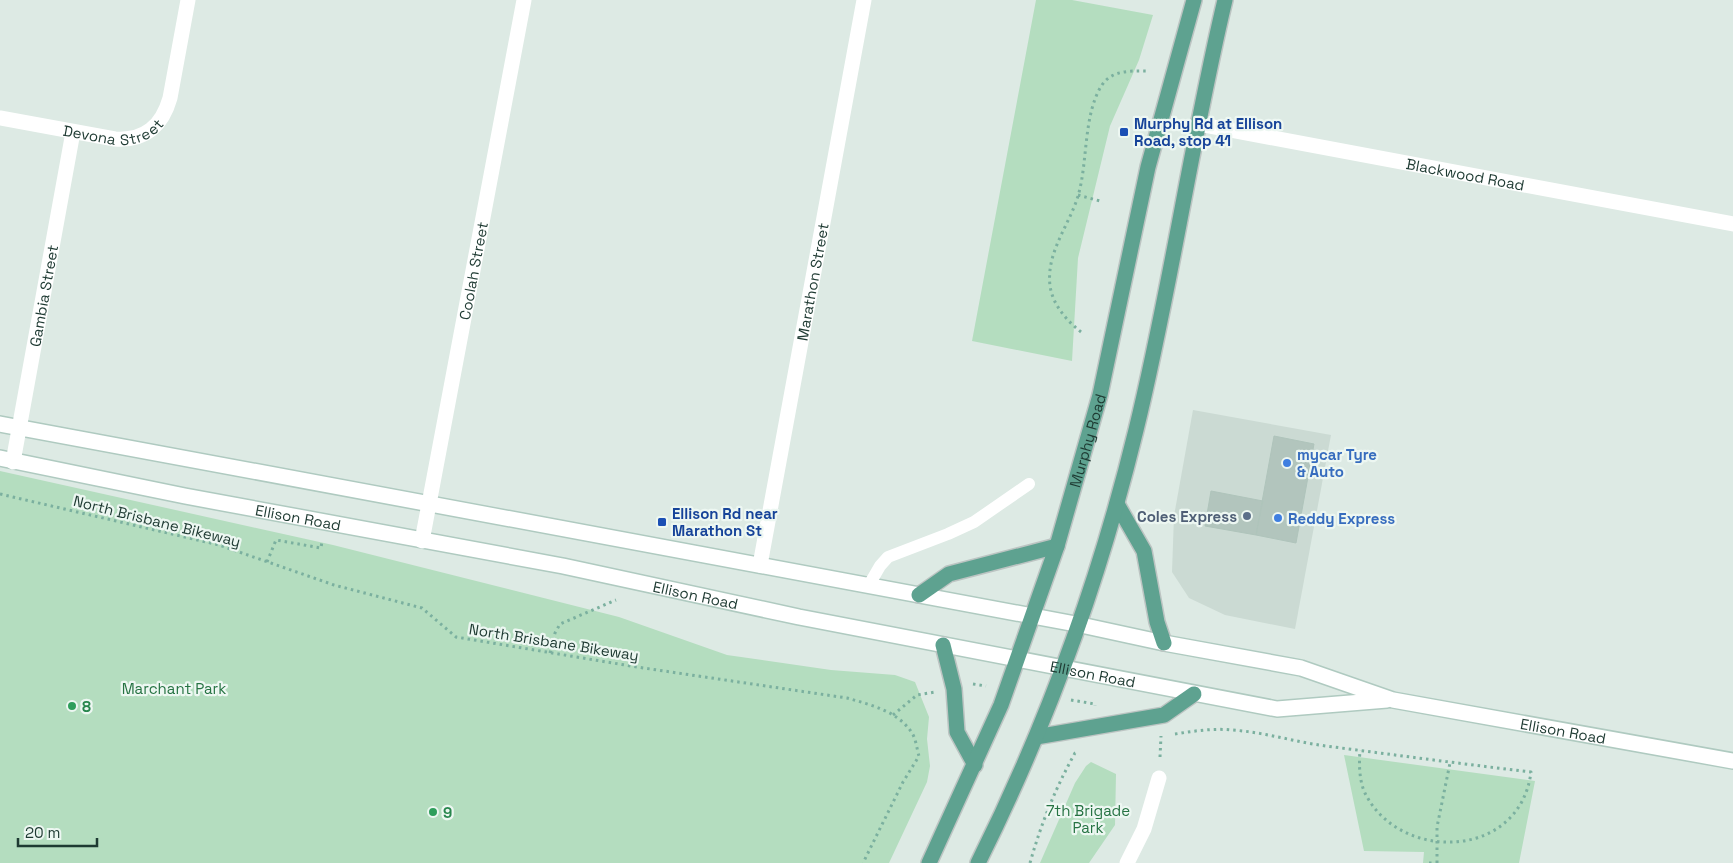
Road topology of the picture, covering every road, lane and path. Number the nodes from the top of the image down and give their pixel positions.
1 (188, 0) edge
2 (524, 0) edge
3 (864, 0) edge
4 (1194, 0) edge
5 (1225, 0) edge
6 (1146, 71) dead end
7 (0, 118) edge
8 (1198, 124) junction
9 (73, 132) junction
10 (1078, 195) junction
11 (1100, 201) dead end
12 (1733, 224) edge
13 (1081, 332) dead end
14 (0, 424) edge
15 (19, 428) junction
16 (7, 460) edge
17 (1029, 484) dead end
18 (0, 494) edge
19 (429, 503) junction
20 (1117, 504) junction
21 (322, 538) dead end
22 (422, 541) junction
23 (1057, 546) junction
24 (267, 562) junction
25 (760, 565) junction
26 (648, 585) junction
27 (869, 585) junction
28 (919, 595) junction
29 (1034, 616) junction
30 (1081, 625) junction
31 (1164, 643) junction
32 (943, 645) junction
33 (550, 653) junction
34 (1019, 659) junction
35 (1065, 669) junction
36 (954, 690) junction
37 (1006, 690) junction
38 (1194, 694) junction
39 (1052, 697) junction
40 (1393, 700) junction
41 (893, 715) junction
42 (1101, 726) junction
43 (1036, 737) junction
44 (1152, 737) dead end
45 (1082, 750) dead end
46 (1360, 750) junction
47 (1733, 761) edge
48 (1450, 763) junction
49 (975, 765) junction
50 (1159, 778) dead end
51 (1413, 842) dead end
52 (1431, 846) dead end
53 (1438, 847) junction
54 (1447, 847) dead end
55 (863, 863) edge
56 (929, 863) edge
57 (978, 863) edge
58 (1030, 863) edge
59 (1127, 863) edge
60 (1429, 863) edge
61 (1437, 863) edge

1 - 9 street, Devona Street
2 - 19 street, Coolah Street
3 - 25 street, Marathon Street
4 - 23 main road, Murphy Road
5 - 8 main road
6 - 10 path
7 - 9 street, Devona Street
8 - 12 street, Blackwood Road
8 - 20 main road
9 - 15 street, Gambia Street
10 - 11 path
10 - 13 path
14 - 15 street, Ellison Road
15 - 16 street, Gambia Street
15 - 19 street, Ellison Road
16 - 22 street, Ellison Road
17 - 27 lane
18 - 24 path, North Brisbane Bikeway
19 - 22 street, Coolah Street
19 - 25 street, Ellison Road
20 - 30 main road
20 - 31 main road
21 - 24 path
22 - 26 street, Ellison Road
23 - 28 main road
23 - 29 main road, Murphy Road
24 - 33 path, North Brisbane Bikeway
25 - 27 street, Ellison Road
26 - 32 street, Ellison Road
26 - 33 path
27 - 28 street, Ellison Road
28 - 29 street, Ellison Road
29 - 30 street, Ellison Road
29 - 34 main road, Murphy Road
30 - 31 street, Ellison Road
30 - 35 main road
31 - 40 street, Ellison Road
32 - 34 street, Ellison Road
32 - 36 main road
33 - 41 path, North Brisbane Bikeway
34 - 35 street, Ellison Road
34 - 37 main road, Murphy Road
35 - 38 street, Ellison Road
35 - 39 main road
36 - 37 path
36 - 41 path
36 - 49 main road
37 - 49 main road, Murphy Road
38 - 40 street, Ellison Road
38 - 42 main road
39 - 42 path
39 - 43 main road
40 - 47 street, Ellison Road
41 - 55 path, North Brisbane Bikeway
42 - 43 main road
43 - 57 main road
44 - 46 path
45 - 58 path
46 - 48 path
46 - 51 path
48 - 53 path
48 - 54 path
49 - 56 main road, Murphy Road
50 - 59 street
52 - 53 path
53 - 61 path
60 - 61 path

